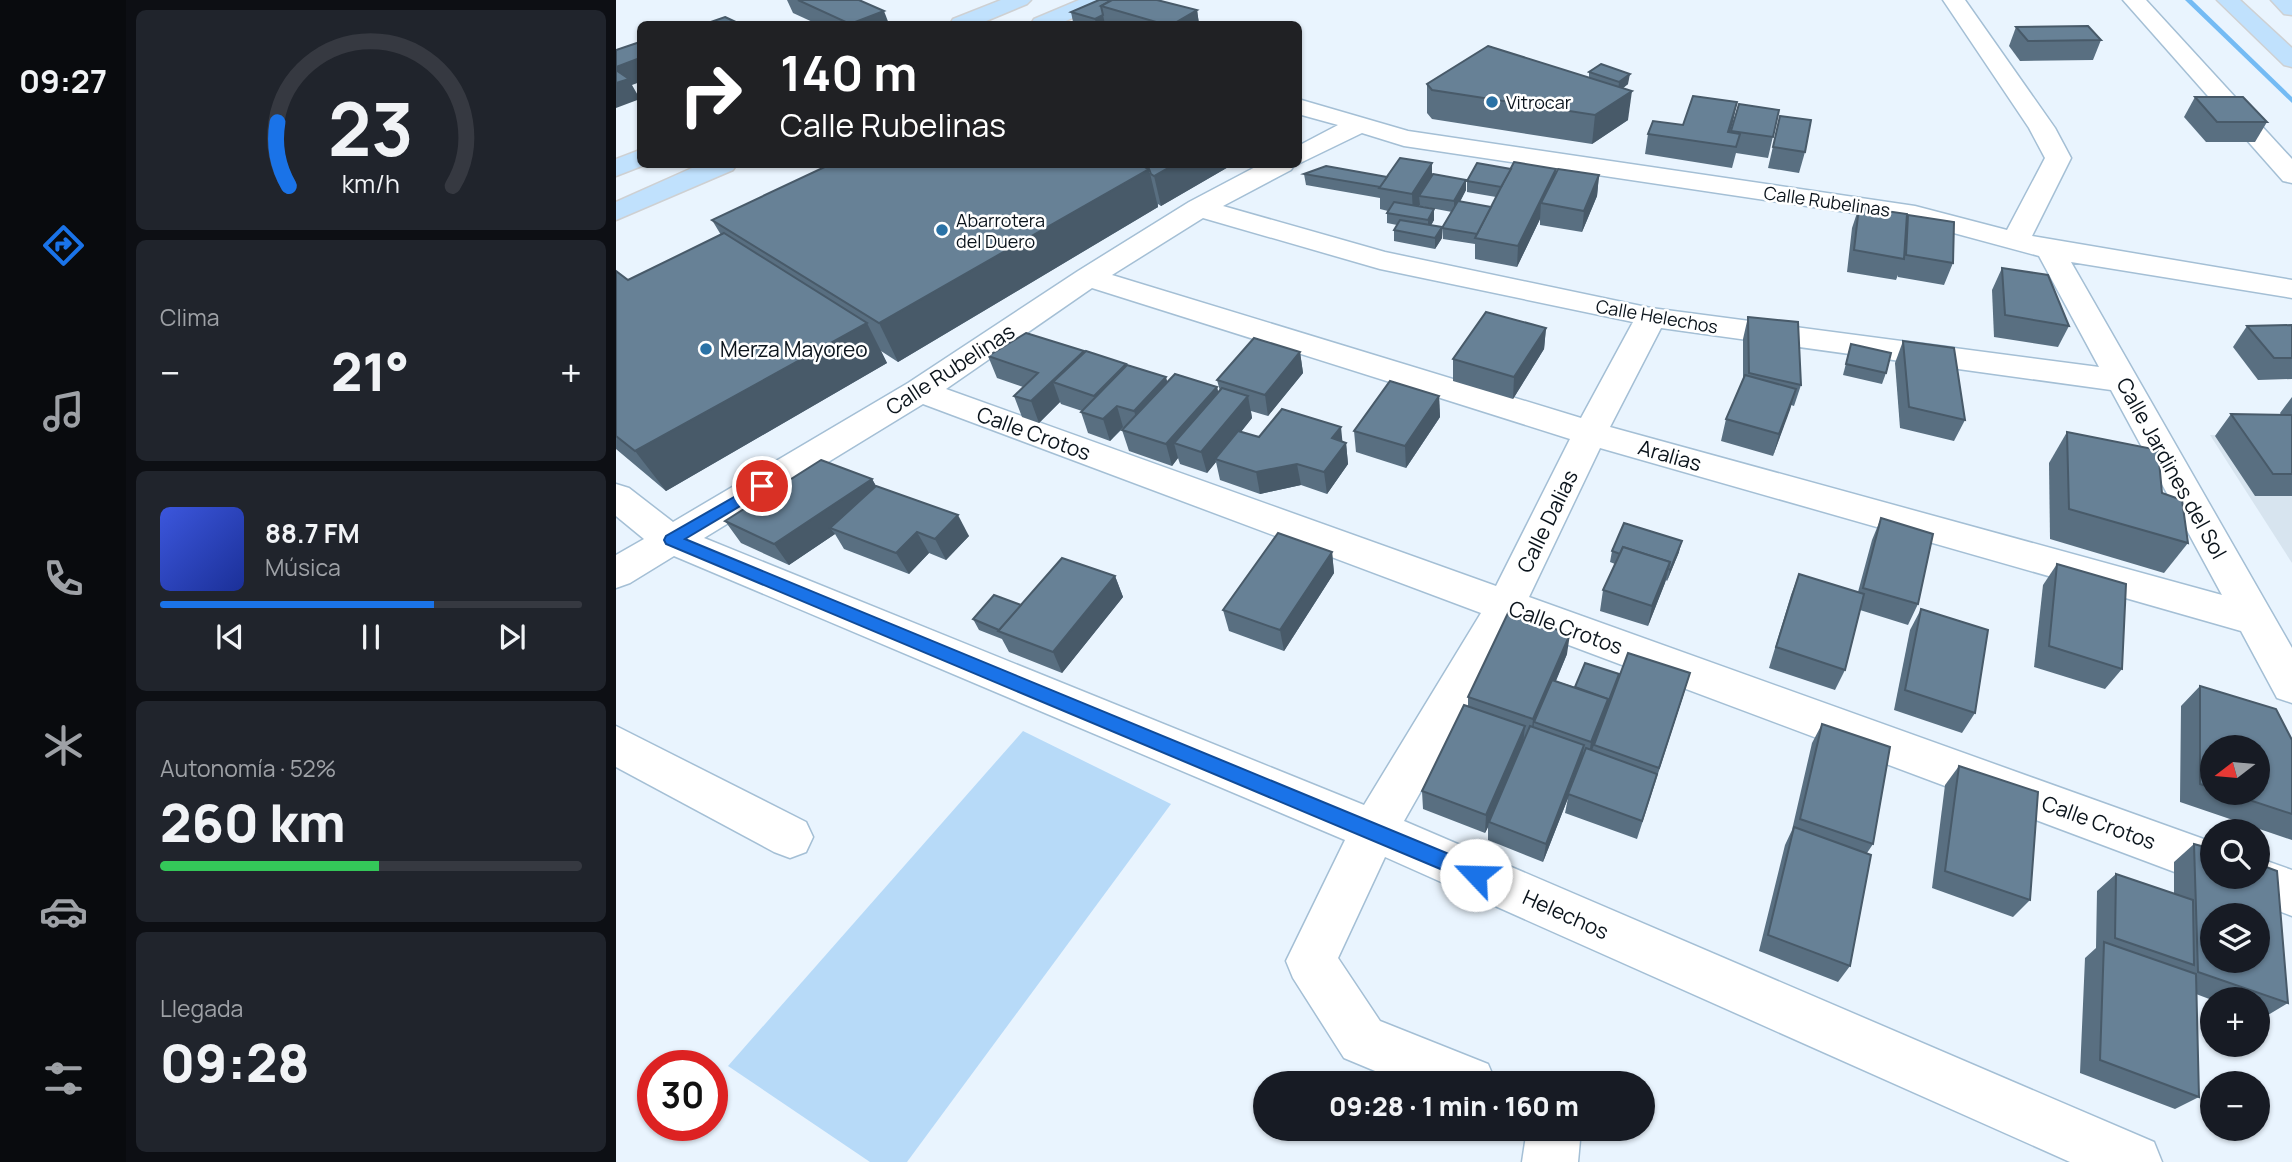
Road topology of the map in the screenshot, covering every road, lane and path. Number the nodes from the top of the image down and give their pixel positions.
1 (1020, 0) edge
2 (1097, 0) edge
3 (1954, 0) edge
4 (2134, 0) edge
5 (2228, 0) edge
6 (2282, 0) edge
7 (2292, 9) edge
8 (968, 21) edge
9 (1049, 21) edge
10 (2292, 60) edge
11 (1302, 107) edge
12 (1360, 124) junction
13 (1302, 154) edge
14 (637, 159) edge
15 (616, 168) edge
16 (715, 168) edge
17 (1274, 168) edge
18 (2292, 175) edge
19 (1199, 208) junction
20 (616, 212) edge
21 (2016, 240) junction
22 (2050, 250) junction
23 (1088, 277) junction
24 (2291, 290) edge
25 (1650, 317) junction
26 (2123, 381) junction
27 (920, 391) junction
28 (1590, 433) junction
29 (616, 498) edge
30 (671, 540) junction
31 (616, 573) edge
32 (1506, 605) junction
33 (2256, 620) junction
34 (2292, 686) edge
35 (616, 746) edge
36 (1374, 830) junction
37 (790, 837) dead end
38 (2200, 860) edge
39 (2270, 885) edge
40 (2292, 893) edge
41 (1438, 1071) edge
42 (1553, 1141) edge
43 (1550, 1162) edge
44 (2134, 1162) edge

1 - 8 main road
2 - 9 main road
3 - 21 street
4 - 18 street
5 - 10 main road
6 - 7 main road
11 - 12 street, Calle Rubelinas
12 - 13 street
12 - 21 street, Calle Rubelinas
14 - 15 main road
16 - 20 main road
17 - 19 street, Calle Rubelinas
19 - 23 street, Calle Rubelinas
19 - 25 street, Calle Helechos
21 - 22 street, Calle Rubelinas
22 - 24 street, Calle Rubelinas
22 - 26 street, Calle Jardines del Sol
23 - 27 street, Calle Rubelinas
23 - 28 street, Aralias
25 - 26 street, Calle Helechos
25 - 28 street, Calle Dalias
26 - 33 street, Calle Jardines del Sol
27 - 30 street, Calle Rubelinas
27 - 32 street, Calle Crotos
28 - 32 street, Calle Dalias
28 - 33 street, Aralias
29 - 30 street, Helechos
30 - 31 street, Calle Rubelinas
30 - 36 street, Helechos
32 - 36 street, Calle Dalias
32 - 38 street, Calle Crotos
33 - 34 street, Calle Jardines del Sol
35 - 37 street
36 - 41 street, Calle Dalias
36 - 44 street, Helechos
39 - 40 street
42 - 43 street

